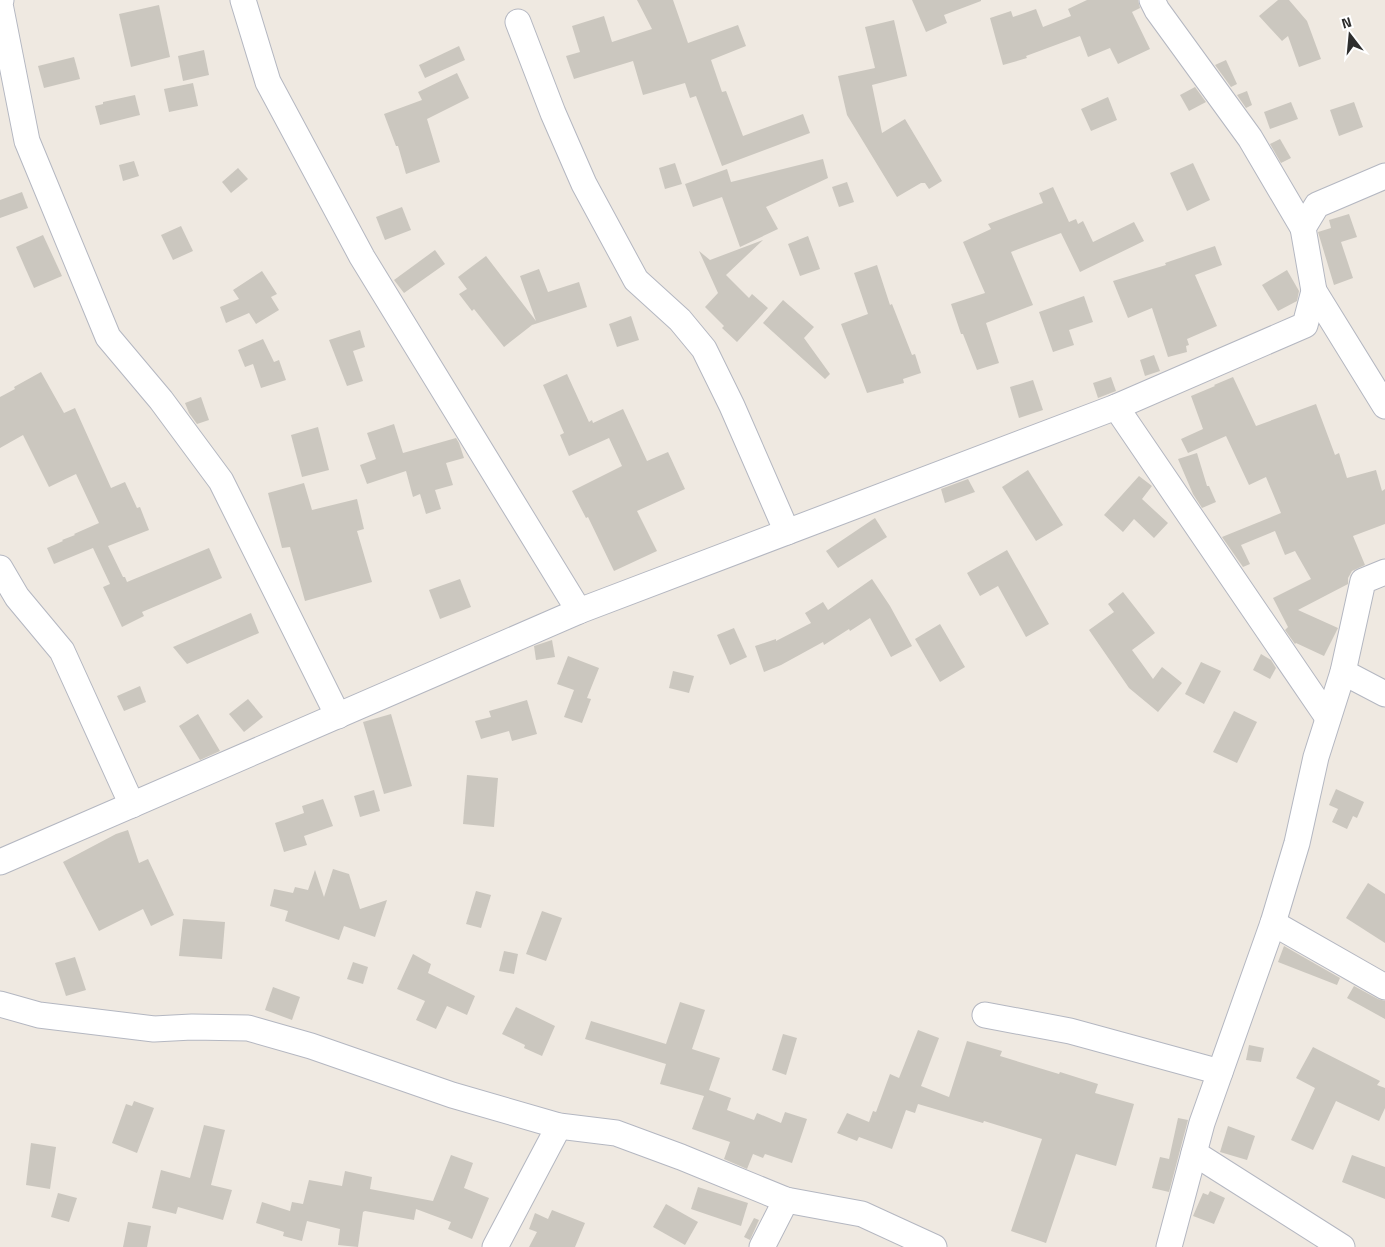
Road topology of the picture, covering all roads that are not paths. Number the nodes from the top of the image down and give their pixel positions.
1 (1, 0) edge
2 (243, 0) edge
3 (1152, 0) edge
4 (518, 22) dead end
5 (1385, 176) edge
6 (1303, 228) junction
7 (1314, 291) junction
8 (1385, 406) edge
9 (1116, 407) junction
10 (787, 532) junction
11 (0, 568) edge
12 (1385, 572) edge
13 (579, 611) junction
14 (1343, 672) junction
15 (1385, 694) edge
16 (338, 716) junction
17 (1328, 718) junction
18 (132, 805) junction
19 (0, 862) edge
20 (1273, 923) junction
21 (1385, 987) edge
22 (0, 1004) edge
23 (985, 1015) dead end
24 (1220, 1072) junction
25 (558, 1126) junction
26 (1194, 1153) junction
27 (786, 1200) junction
28 (494, 1247) edge
29 (762, 1247) edge
30 (934, 1247) edge
31 (1169, 1247) edge
32 (1342, 1247) edge

1 - 16 street
2 - 13 street
3 - 6 street
4 - 10 street
5 - 6 street
6 - 7 street
7 - 8 street
7 - 9 street
9 - 10 street
9 - 17 street
10 - 13 street
11 - 18 street
12 - 14 street
13 - 16 street
14 - 15 street
14 - 17 street
16 - 18 street
17 - 20 street
18 - 19 street
20 - 21 street
20 - 24 street
22 - 25 street
23 - 24 street
24 - 26 street
25 - 27 street
25 - 28 street
26 - 31 street
26 - 32 street
27 - 29 street
27 - 30 street

